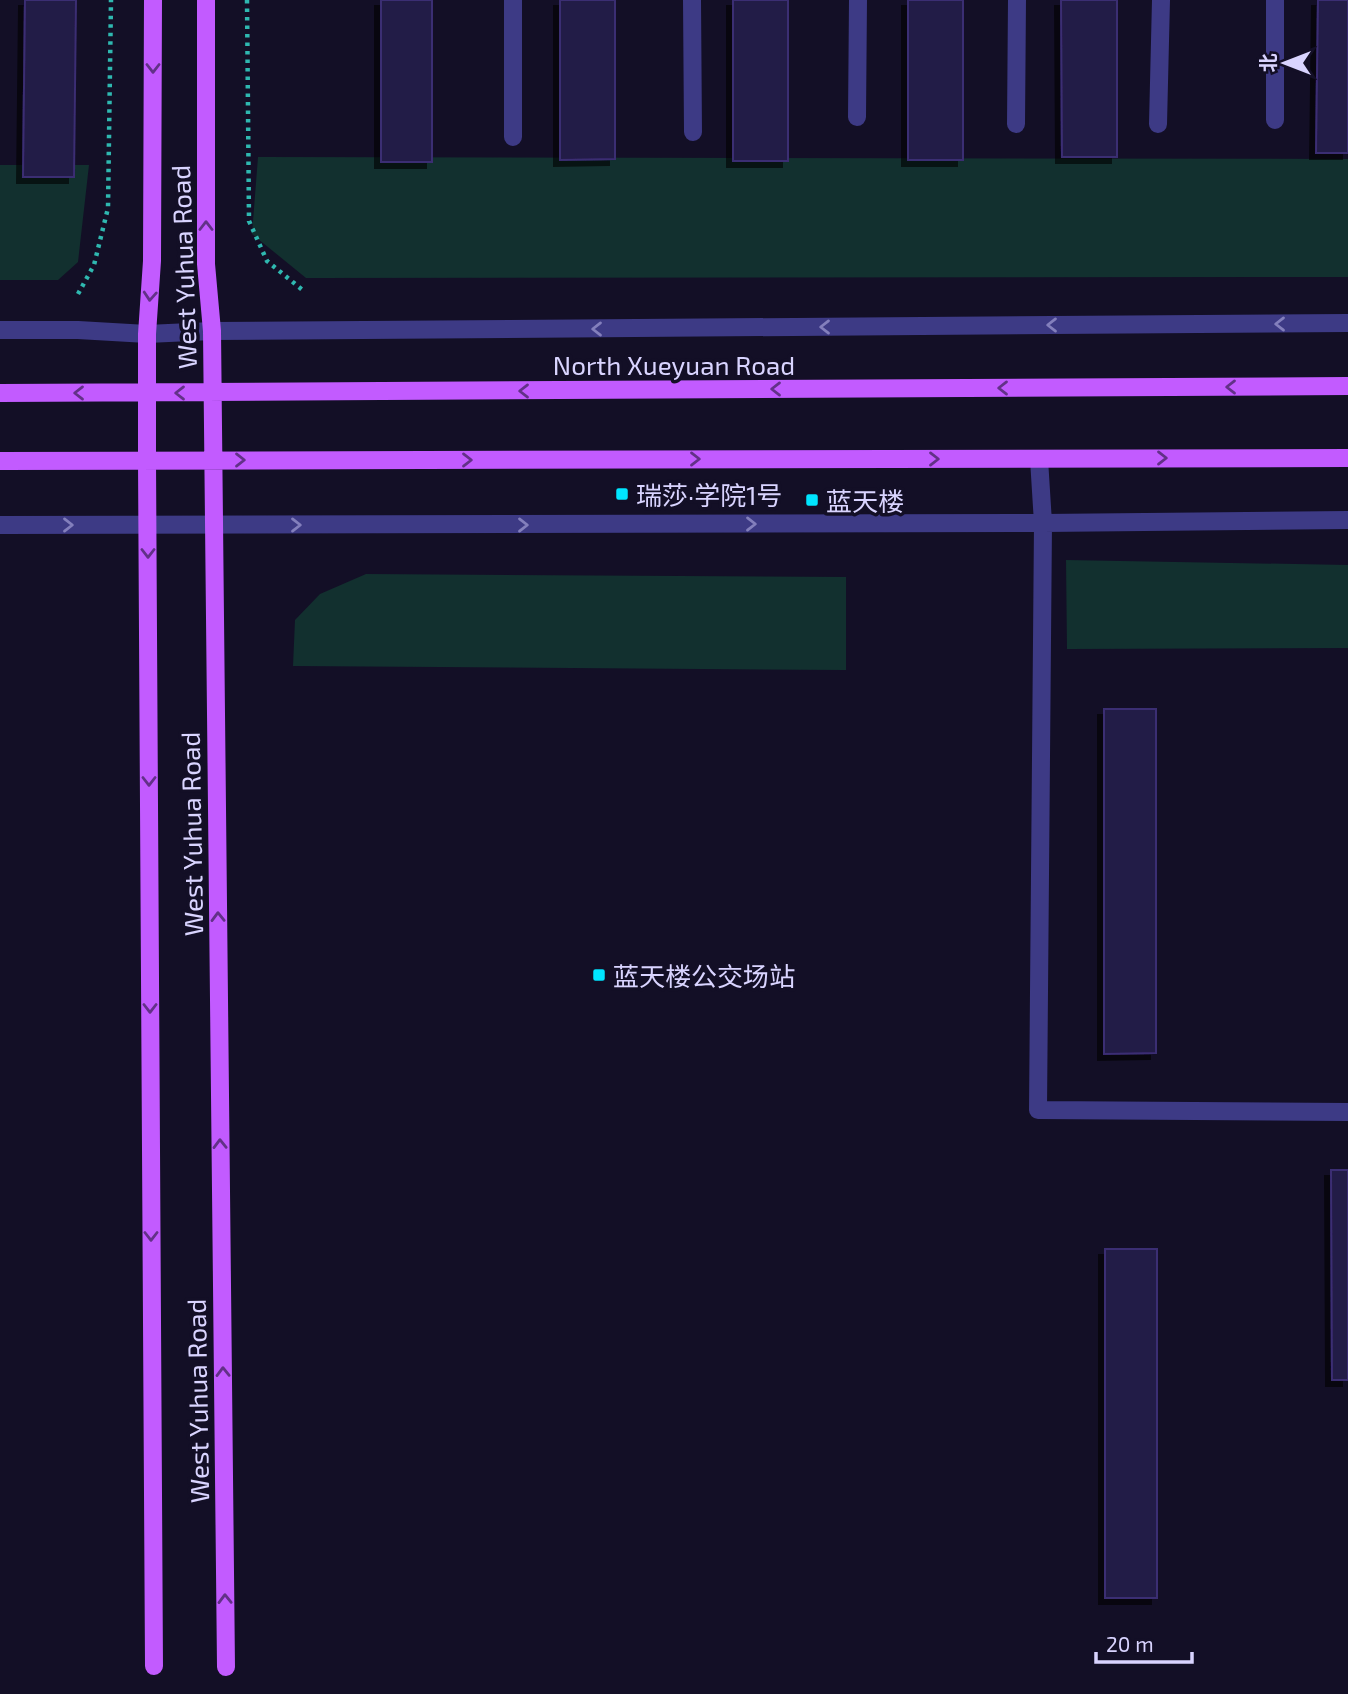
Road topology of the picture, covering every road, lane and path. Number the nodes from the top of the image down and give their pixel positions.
1 (111, 0) edge
2 (153, 0) edge
3 (206, 0) edge
4 (247, 0) edge
5 (513, 0) edge
6 (692, 0) edge
7 (858, 0) edge
8 (1017, 0) edge
9 (1161, 0) edge
10 (1275, 0) edge
11 (857, 117) dead end
12 (1275, 120) dead end
13 (1016, 124) dead end
14 (1158, 124) dead end
15 (692, 132) dead end
16 (513, 137) dead end
17 (305, 292) dead end
18 (78, 294) dead end
19 (1348, 323) edge
20 (0, 330) edge
21 (212, 331) junction
22 (147, 334) junction
23 (1348, 386) edge
24 (212, 392) junction
25 (0, 393) edge
26 (147, 393) junction
27 (1039, 458) junction
28 (1348, 458) edge
29 (213, 460) junction
30 (0, 461) edge
31 (147, 461) junction
32 (1348, 520) edge
33 (1043, 523) junction
34 (0, 525) edge
35 (148, 525) junction
36 (214, 525) junction
37 (1348, 1112) edge
38 (154, 1666) dead end
39 (226, 1667) dead end

1 - 18 path
2 -> 22 main road, West Yuhua Road
21 -> 3 main road, West Yuhua Road
4 - 17 path
5 - 16 street
6 - 15 street
7 - 11 street
8 - 13 street
9 - 14 street
10 - 12 street
19 -> 21 street
20 - 22 street
21 - 22 street
21 - 24 main road, West Yuhua Road
22 - 26 main road, West Yuhua Road
23 -> 24 main road, North Xueyuan Road
24 -> 26 main road, North Xueyuan Road
24 - 29 main road, West Yuhua Road
26 -> 25 main road, North Xueyuan Road
26 - 31 main road, West Yuhua Road
27 -> 28 main road
29 -> 27 main road
27 - 33 street
29 - 31 main road
29 - 36 main road, West Yuhua Road
30 - 31 main road
31 - 35 main road, West Yuhua Road
32 - 33 street
36 -> 33 street
33 - 37 street
34 -> 35 street
35 - 36 street
35 -> 38 main road, West Yuhua Road
39 -> 36 main road, West Yuhua Road

